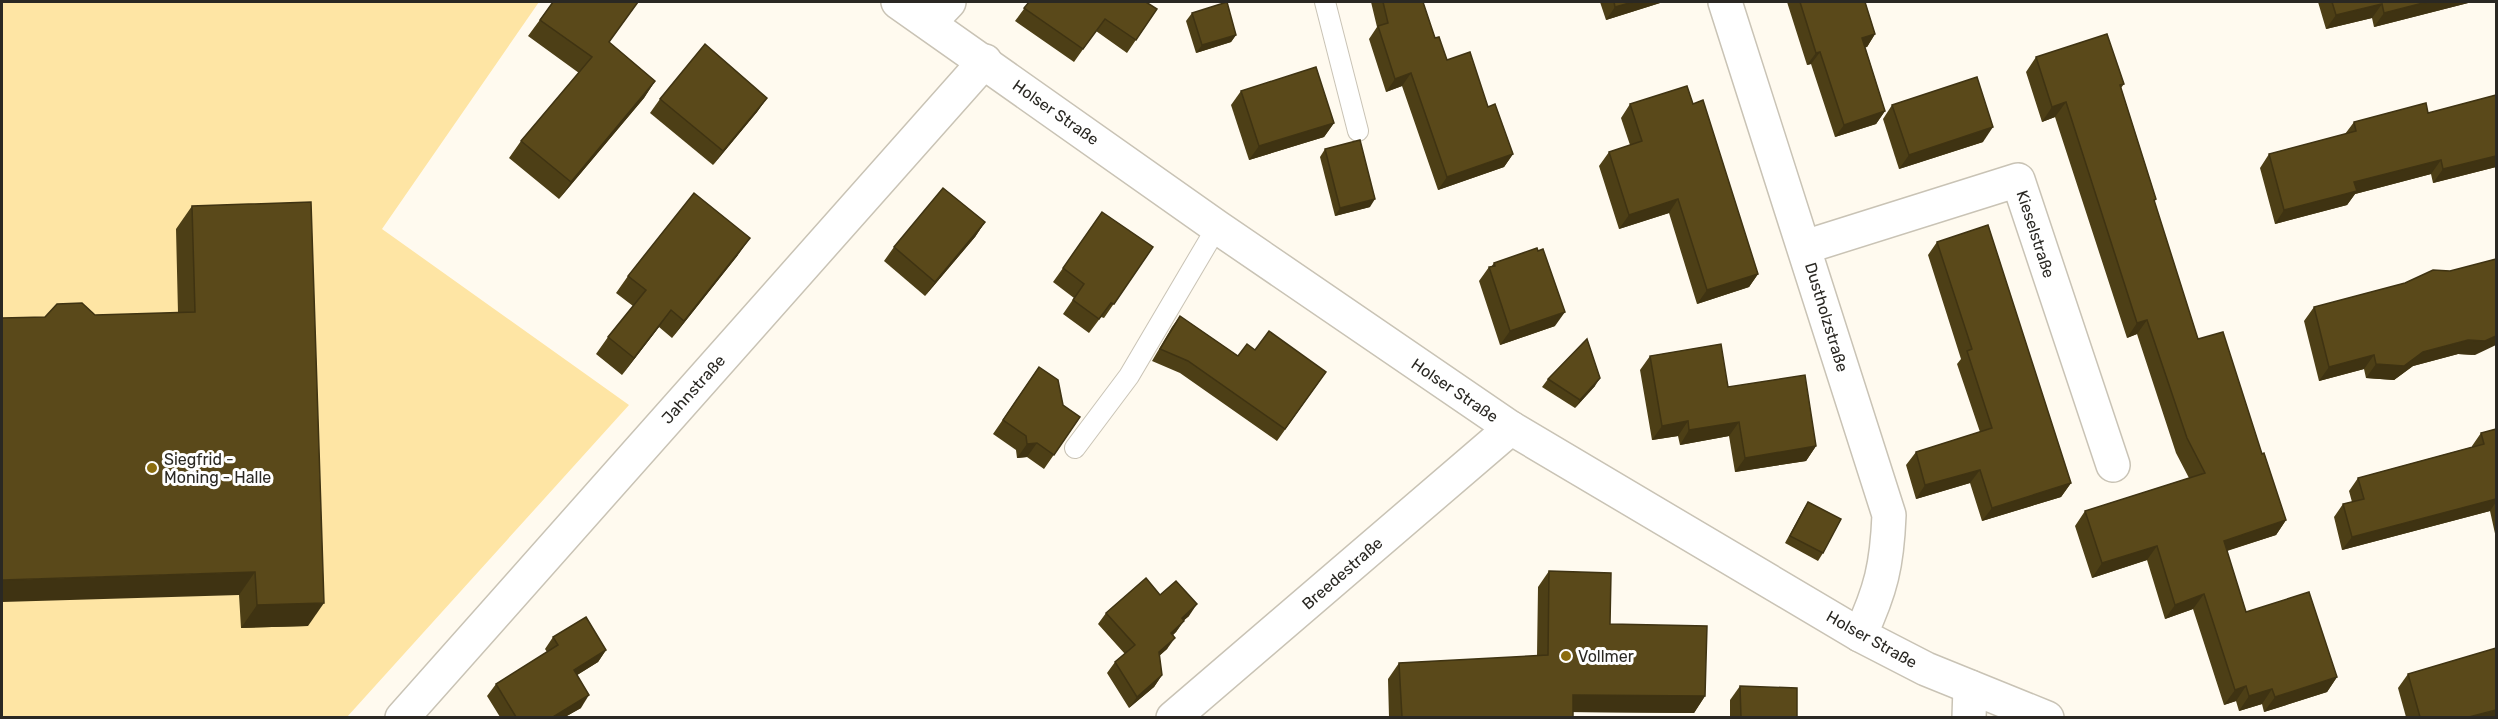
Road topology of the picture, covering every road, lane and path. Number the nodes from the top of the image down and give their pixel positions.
1 (898, 2) edge
2 (1325, 2) edge
3 (1725, 2) edge
4 (939, 12) edge
5 (985, 62) junction
6 (1358, 131) dead end
7 (1217, 227) junction
8 (1805, 247) junction
9 (1511, 428) junction
10 (1075, 448) dead end
11 (2113, 465) dead end
12 (1860, 635) junction
13 (1969, 702) edge
14 (402, 717) edge
15 (1173, 717) edge
16 (2047, 717) edge

1 - 4 street, Holser Straße
2 - 6 lane
3 - 8 street, Dustholzstraße
4 - 5 street, Holser Straße
5 - 7 street, Holser Straße
5 - 14 street, Jahnstraße
7 - 9 street, Holser Straße
7 - 10 lane
8 - 11 street, Kieselstraße
8 - 12 street, Dustholzstraße
9 - 12 street, Holser Straße
9 - 15 street, Breedestraße
12 - 13 street, Holser Straße
13 - 16 street, Holser Straße

